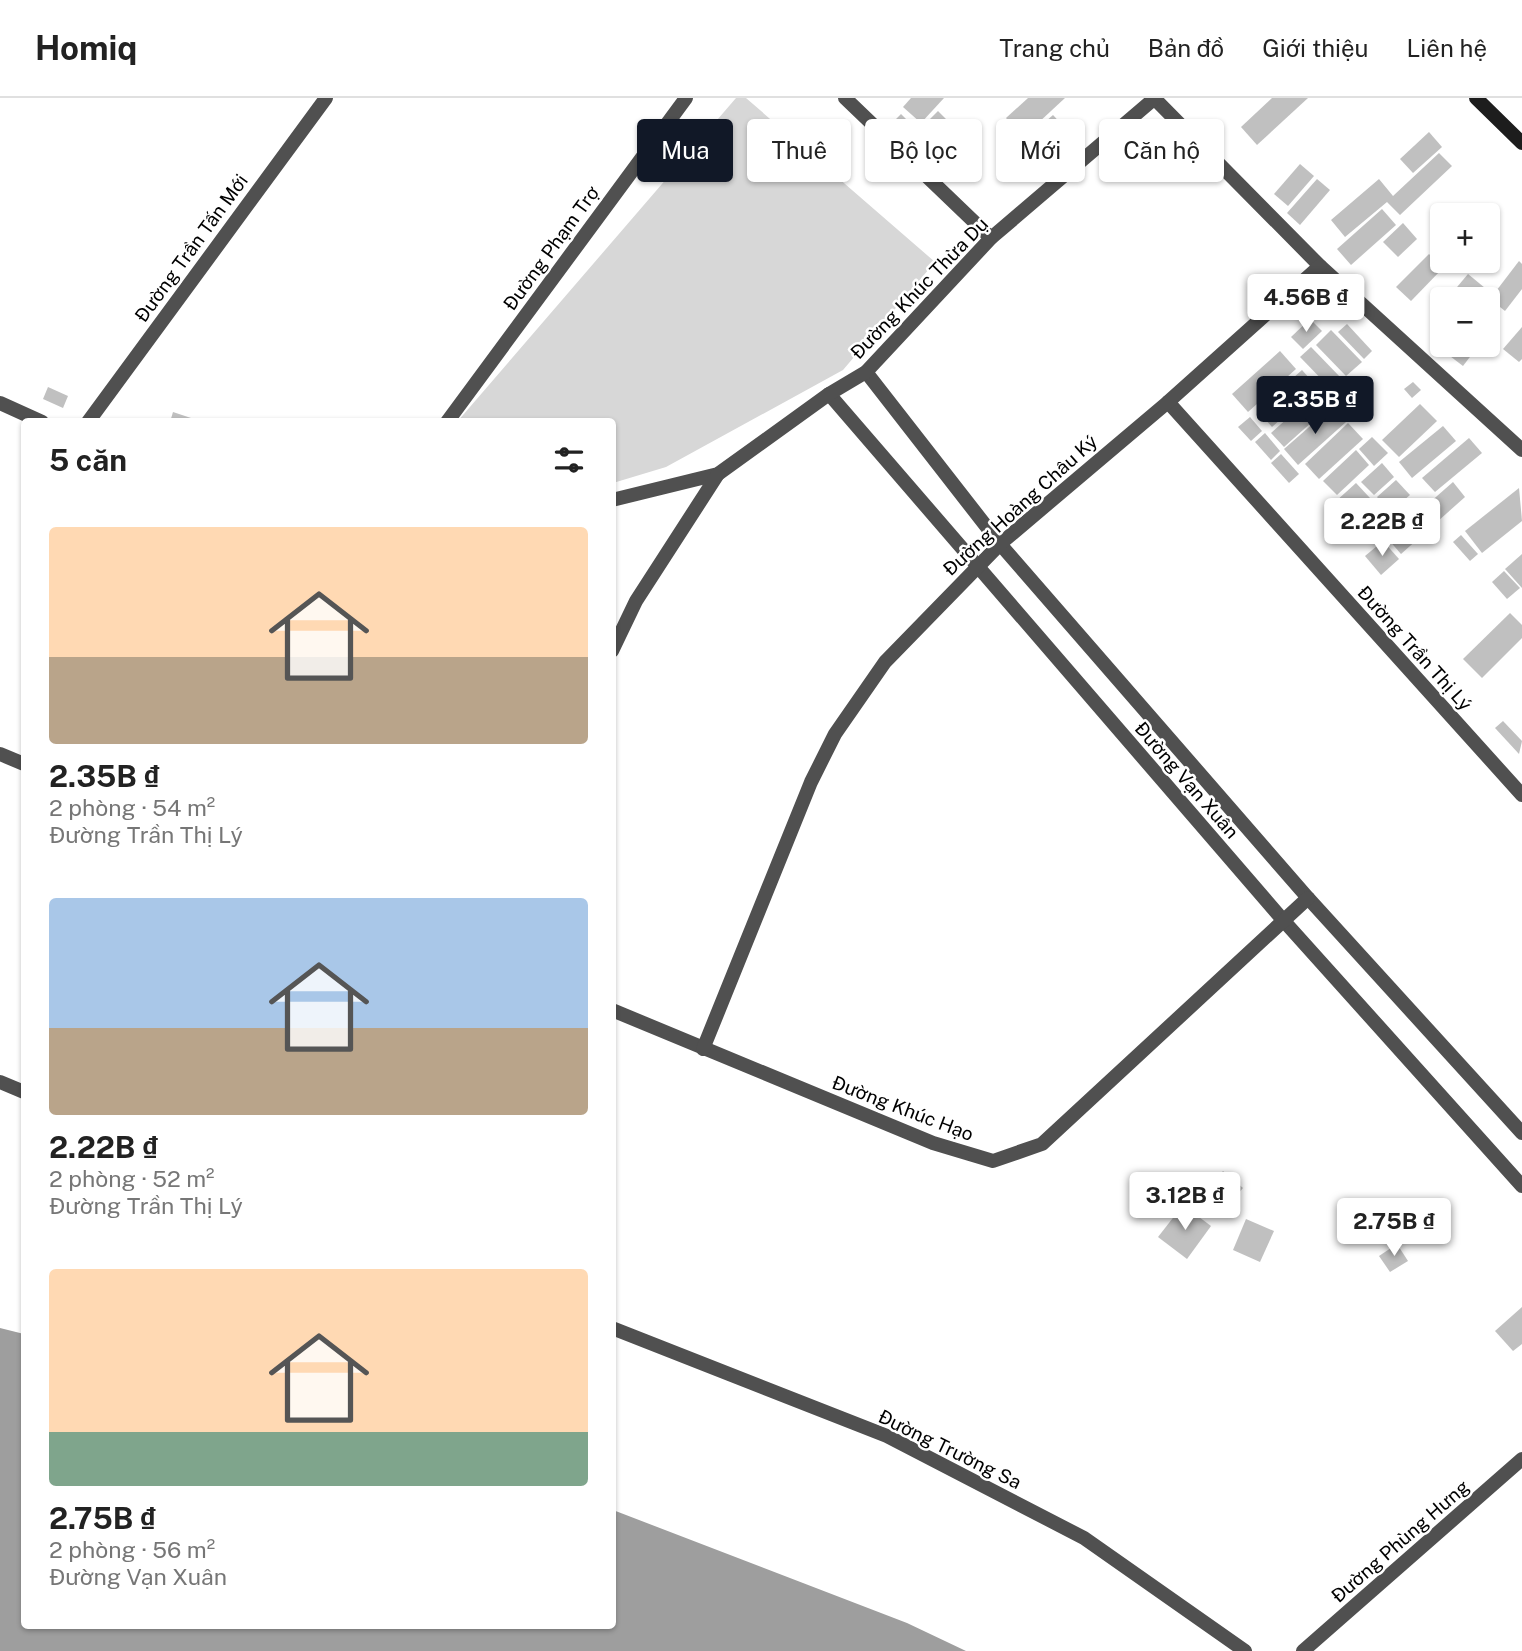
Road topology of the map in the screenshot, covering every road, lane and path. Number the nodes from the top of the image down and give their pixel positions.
1 (326, 98) edge
2 (687, 98) edge
3 (845, 98) edge
4 (1154, 98) edge
5 (1476, 98) edge
6 (1522, 143) edge
7 (991, 238) junction
8 (1320, 266) junction
9 (866, 373) junction
10 (829, 394) junction
11 (0, 402) edge
12 (1168, 402) junction
13 (34, 418) edge
14 (91, 418) edge
15 (450, 418) edge
16 (1522, 450) edge
17 (718, 474) junction
18 (616, 499) edge
19 (1000, 544) junction
20 (976, 566) junction
21 (616, 643) edge
22 (0, 754) edge
23 (21, 763) edge
24 (1522, 795) edge
25 (1308, 898) junction
26 (1283, 920) junction
27 (616, 1012) edge
28 (703, 1049) junction
29 (0, 1082) edge
30 (21, 1091) edge
31 (1522, 1133) edge
32 (1522, 1186) edge
33 (616, 1330) edge
34 (1522, 1459) edge
35 (1245, 1651) edge
36 (1303, 1651) edge

1 - 14 street, Đường Trần Tấn Mới
2 - 15 street, Đường Phạm Trợ
3 - 7 street
4 - 7 street, Đường Khúc Thừa Dụ
4 - 8 street
5 - 6 main road
7 - 9 street, Đường Khúc Thừa Dụ
8 - 12 street, Đường Hoàng Châu Ký
8 - 16 street
9 - 10 street, Đường Khúc Thừa Dụ
9 - 19 street, Đường Vạn Xuân
10 - 17 street, Đường Khúc Thừa Dụ
10 - 20 street, Đường Vạn Xuân
11 - 13 street
12 - 19 street, Đường Hoàng Châu Ký
12 - 24 street, Đường Trần Thị Lý
17 - 18 street, Đường Khúc Thừa Dụ
17 - 21 street
19 - 20 street, Đường Hoàng Châu Ký
19 - 25 street, Đường Vạn Xuân
20 - 26 street, Đường Vạn Xuân
20 - 28 street, Đường Hoàng Châu Ký
22 - 23 street
25 - 26 street, Đường Khúc Hạo
25 - 31 street, Đường Vạn Xuân
26 - 28 street, Đường Khúc Hạo
26 - 32 street, Đường Vạn Xuân
27 - 28 street, Đường Khúc Hạo
29 - 30 street
33 - 35 street, Đường Trường Sa
34 - 36 street, Đường Phùng Hưng

